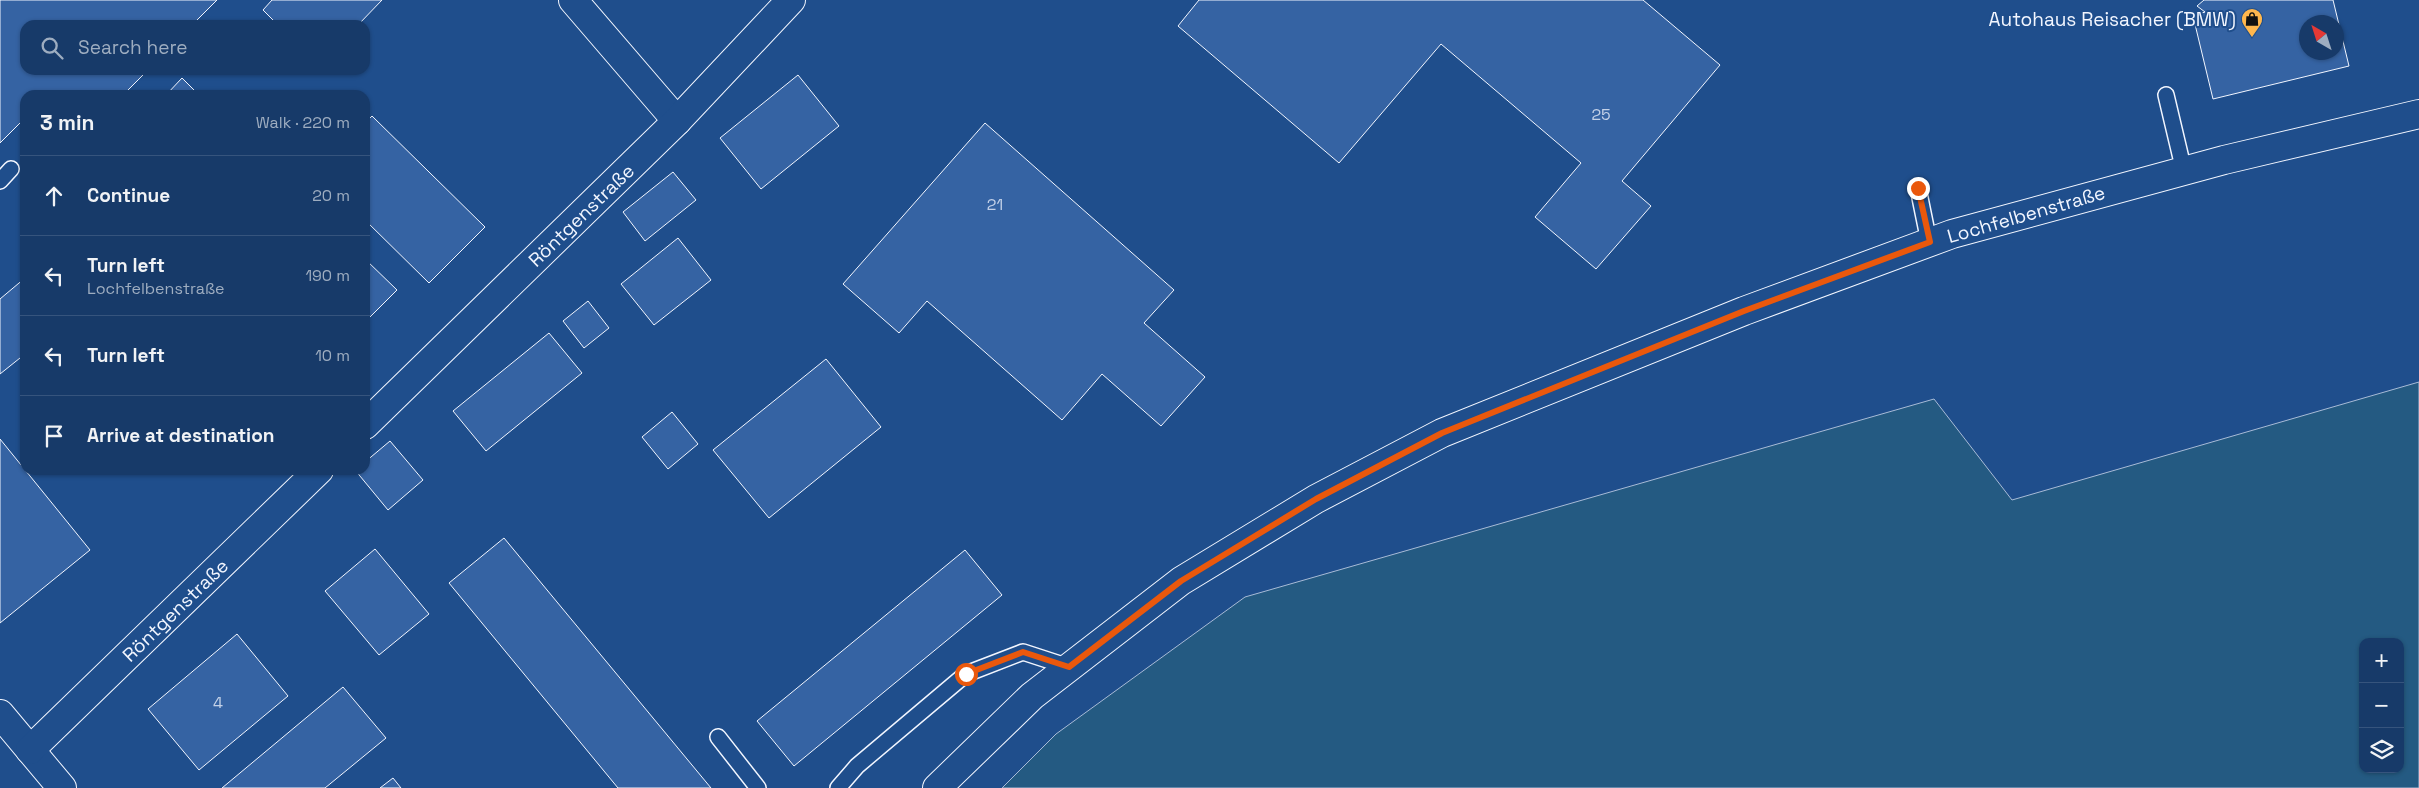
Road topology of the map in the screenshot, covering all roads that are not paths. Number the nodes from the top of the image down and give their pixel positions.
1 (573, 0) edge
2 (792, 0) edge
3 (2166, 95) dead end
4 (2419, 114) edge
5 (677, 121) junction
6 (11, 169) dead end
7 (2184, 171) junction
8 (0, 181) edge
9 (1918, 188) dead end
10 (1930, 242) junction
11 (370, 421) edge
12 (314, 475) edge
13 (1069, 667) junction
14 (0, 714) edge
15 (718, 738) dead end
16 (30, 750) junction
17 (62, 788) edge
18 (758, 788) edge
19 (838, 788) edge
20 (937, 788) edge

1 - 5 street
2 - 5 street, Röntgenstraße
3 - 7 lane
4 - 7 street, Lochfelbenstraße
5 - 11 street, Röntgenstraße
6 - 8 lane
7 - 10 street, Lochfelbenstraße
9 - 10 lane
10 - 13 street, Lochfelbenstraße
12 - 16 street, Röntgenstraße
13 - 19 lane
13 - 20 street, Lochfelbenstraße
14 - 16 street
15 - 18 lane
16 - 17 street

